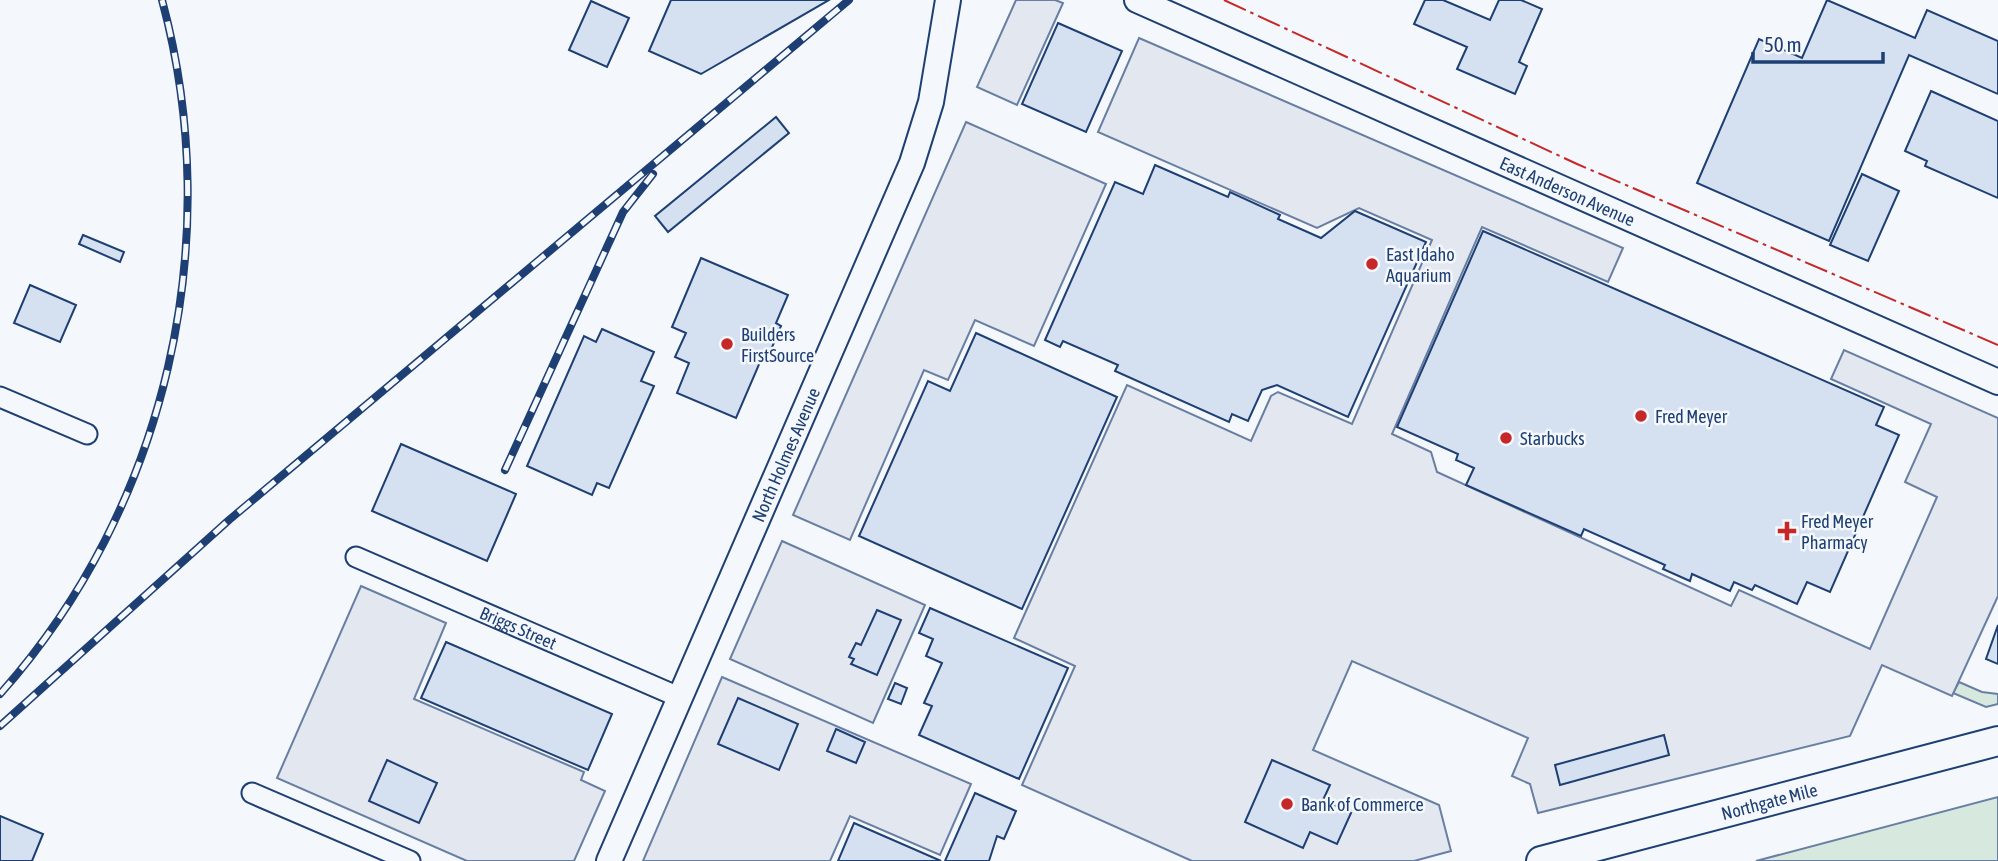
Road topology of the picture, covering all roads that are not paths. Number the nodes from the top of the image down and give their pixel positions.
1 (948, 0) edge
2 (1138, 0) edge
3 (1998, 382) edge
4 (0, 397) edge
5 (87, 434) dead end
6 (356, 557) dead end
7 (681, 698) junction
8 (1998, 741) edge
9 (252, 793) dead end
10 (410, 861) edge
11 (609, 861) edge
12 (1541, 861) edge

1 - 7 main road, North Holmes Avenue
2 - 3 main road, East Anderson Avenue
4 - 5 street
6 - 7 street, Briggs Street
7 - 11 main road, North Holmes Avenue
8 - 12 highway, Northgate Mile
9 - 10 street

